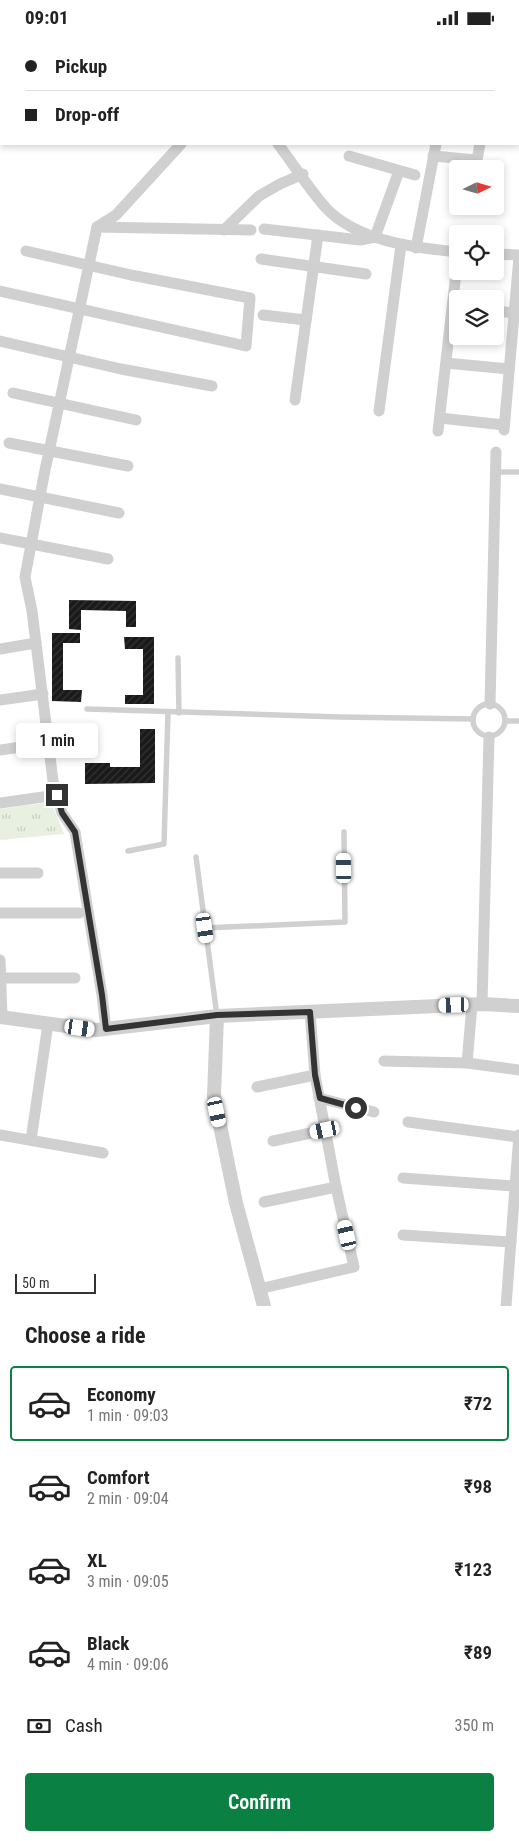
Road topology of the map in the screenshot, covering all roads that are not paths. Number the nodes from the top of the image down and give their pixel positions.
1 (180, 145) edge
2 (279, 145) edge
3 (436, 145) edge
4 (480, 145) edge
5 (349, 156) dead end
6 (433, 156) junction
7 (399, 171) junction
8 (302, 174) junction
9 (416, 175) dead end
10 (97, 227) junction
11 (264, 229) dead end
12 (224, 230) junction
13 (251, 230) dead end
14 (318, 235) junction
15 (375, 237) junction
16 (401, 245) junction
17 (416, 248) junction
18 (26, 251) dead end
19 (449, 252) edge
20 (504, 255) edge
21 (519, 256) edge
22 (261, 259) dead end
23 (89, 264) junction
24 (313, 267) junction
25 (366, 274) dead end
26 (0, 291) edge
27 (80, 309) junction
28 (516, 312) edge
29 (263, 315) dead end
30 (306, 320) junction
31 (0, 341) edge
32 (449, 344) edge
33 (70, 357) junction
34 (446, 363) junction
35 (512, 368) edge
36 (212, 386) dead end
37 (13, 393) dead end
38 (296, 400) dead end
39 (60, 403) junction
40 (378, 411) dead end
41 (440, 418) junction
42 (136, 420) dead end
43 (438, 431) dead end
44 (9, 443) dead end
45 (49, 451) junction
46 (496, 452) dead end
47 (128, 466) dead end
48 (496, 472) junction
49 (519, 472) edge
50 (0, 489) edge
51 (40, 497) junction
52 (119, 513) dead end
53 (0, 538) edge
54 (31, 544) junction
55 (108, 559) dead end
56 (36, 643) junction
57 (0, 649) edge
58 (178, 659) dead end
59 (43, 694) junction
60 (0, 700) edge
61 (490, 704) junction
62 (87, 709) dead end
63 (168, 712) junction
64 (179, 713) junction
65 (473, 719) junction
66 (506, 721) junction
67 (519, 721) edge
68 (489, 737) junction
69 (49, 743) junction
70 (0, 750) edge
71 (57, 795) junction
72 (0, 803) edge
73 (344, 832) dead end
74 (128, 851) dead end
75 (196, 857) dead end
76 (0, 873) edge
77 (38, 873) dead end
78 (0, 913) edge
79 (79, 913) dead end
80 (205, 928) junction
81 (0, 960) edge
82 (1, 978) edge
83 (75, 978) dead end
84 (477, 1004) junction
85 (519, 1006) edge
86 (310, 1012) junction
87 (217, 1015) junction
88 (1, 1017) edge
89 (48, 1024) junction
90 (106, 1029) junction
91 (384, 1061) dead end
92 (467, 1063) junction
93 (519, 1070) edge
94 (315, 1075) junction
95 (257, 1087) dead end
96 (320, 1098) junction
97 (374, 1112) dead end
98 (408, 1122) dead end
99 (325, 1130) junction
100 (0, 1135) edge
101 (518, 1136) edge
102 (31, 1140) junction
103 (273, 1141) dead end
104 (103, 1153) dead end
105 (403, 1178) dead end
106 (515, 1186) junction
107 (336, 1187) junction
108 (264, 1203) dead end
109 (403, 1235) dead end
110 (511, 1242) junction
111 (259, 1289) junction
112 (264, 1306) edge
113 (506, 1306) edge

1 - 10 street
2 - 8 street
3 - 6 street
4 - 6 street
5 - 7 street
6 - 17 street
7 - 9 street
7 - 15 street
8 - 12 street
8 - 15 street
10 - 12 street
10 - 23 street
11 - 14 street
12 - 13 street
14 - 15 street
14 - 24 street
15 - 16 street
16 - 17 street
16 - 40 street
17 - 19 street
18 - 23 street
20 - 21 street
21 - 28 street
22 - 24 street
23 - 27 street
23 - 27 street
24 - 25 street
24 - 30 street
26 - 27 street
27 - 33 street
28 - 35 street
29 - 30 street
30 - 38 street
31 - 33 street
32 - 34 street
33 - 36 street
33 - 39 street
34 - 35 street
34 - 41 street
35 - 41 street
37 - 39 street
39 - 42 street
39 - 45 street
41 - 43 street
44 - 45 street
45 - 47 street
45 - 51 street
46 - 48 street
48 - 49 lane
48 - 61 street
50 - 51 street
51 - 52 street
51 - 54 street
53 - 54 street
54 - 55 street
54 - 56 street
56 - 57 street
56 - 59 street
58 - 64 lane
59 - 60 street
59 - 69 street
61 - 65 lane
61 - 66 lane
62 - 63 lane
63 - 64 lane
63 - 74 lane
64 - 65 lane
65 - 68 lane
66 - 67 lane
66 - 68 lane
68 - 84 street
69 - 70 street
69 - 71 street
71 - 72 street
71 - 90 street
73 - 80 lane
75 - 80 lane
76 - 77 street
78 - 79 street
80 - 87 lane
81 - 82 street
82 - 83 street
82 - 88 street
84 - 85 street
84 - 86 street
84 - 92 street
86 - 87 street
86 - 94 street
87 - 90 street
87 - 111 street
88 - 89 street
89 - 90 street
89 - 102 street
91 - 92 street
92 - 93 street
94 - 95 street
94 - 96 street
96 - 97 street
96 - 99 street
98 - 101 street
99 - 103 street
99 - 107 street
100 - 102 street
101 - 106 street
102 - 104 street
105 - 106 street
106 - 110 street
107 - 108 street
107 - 111 street
109 - 110 street
110 - 113 street
111 - 112 street

